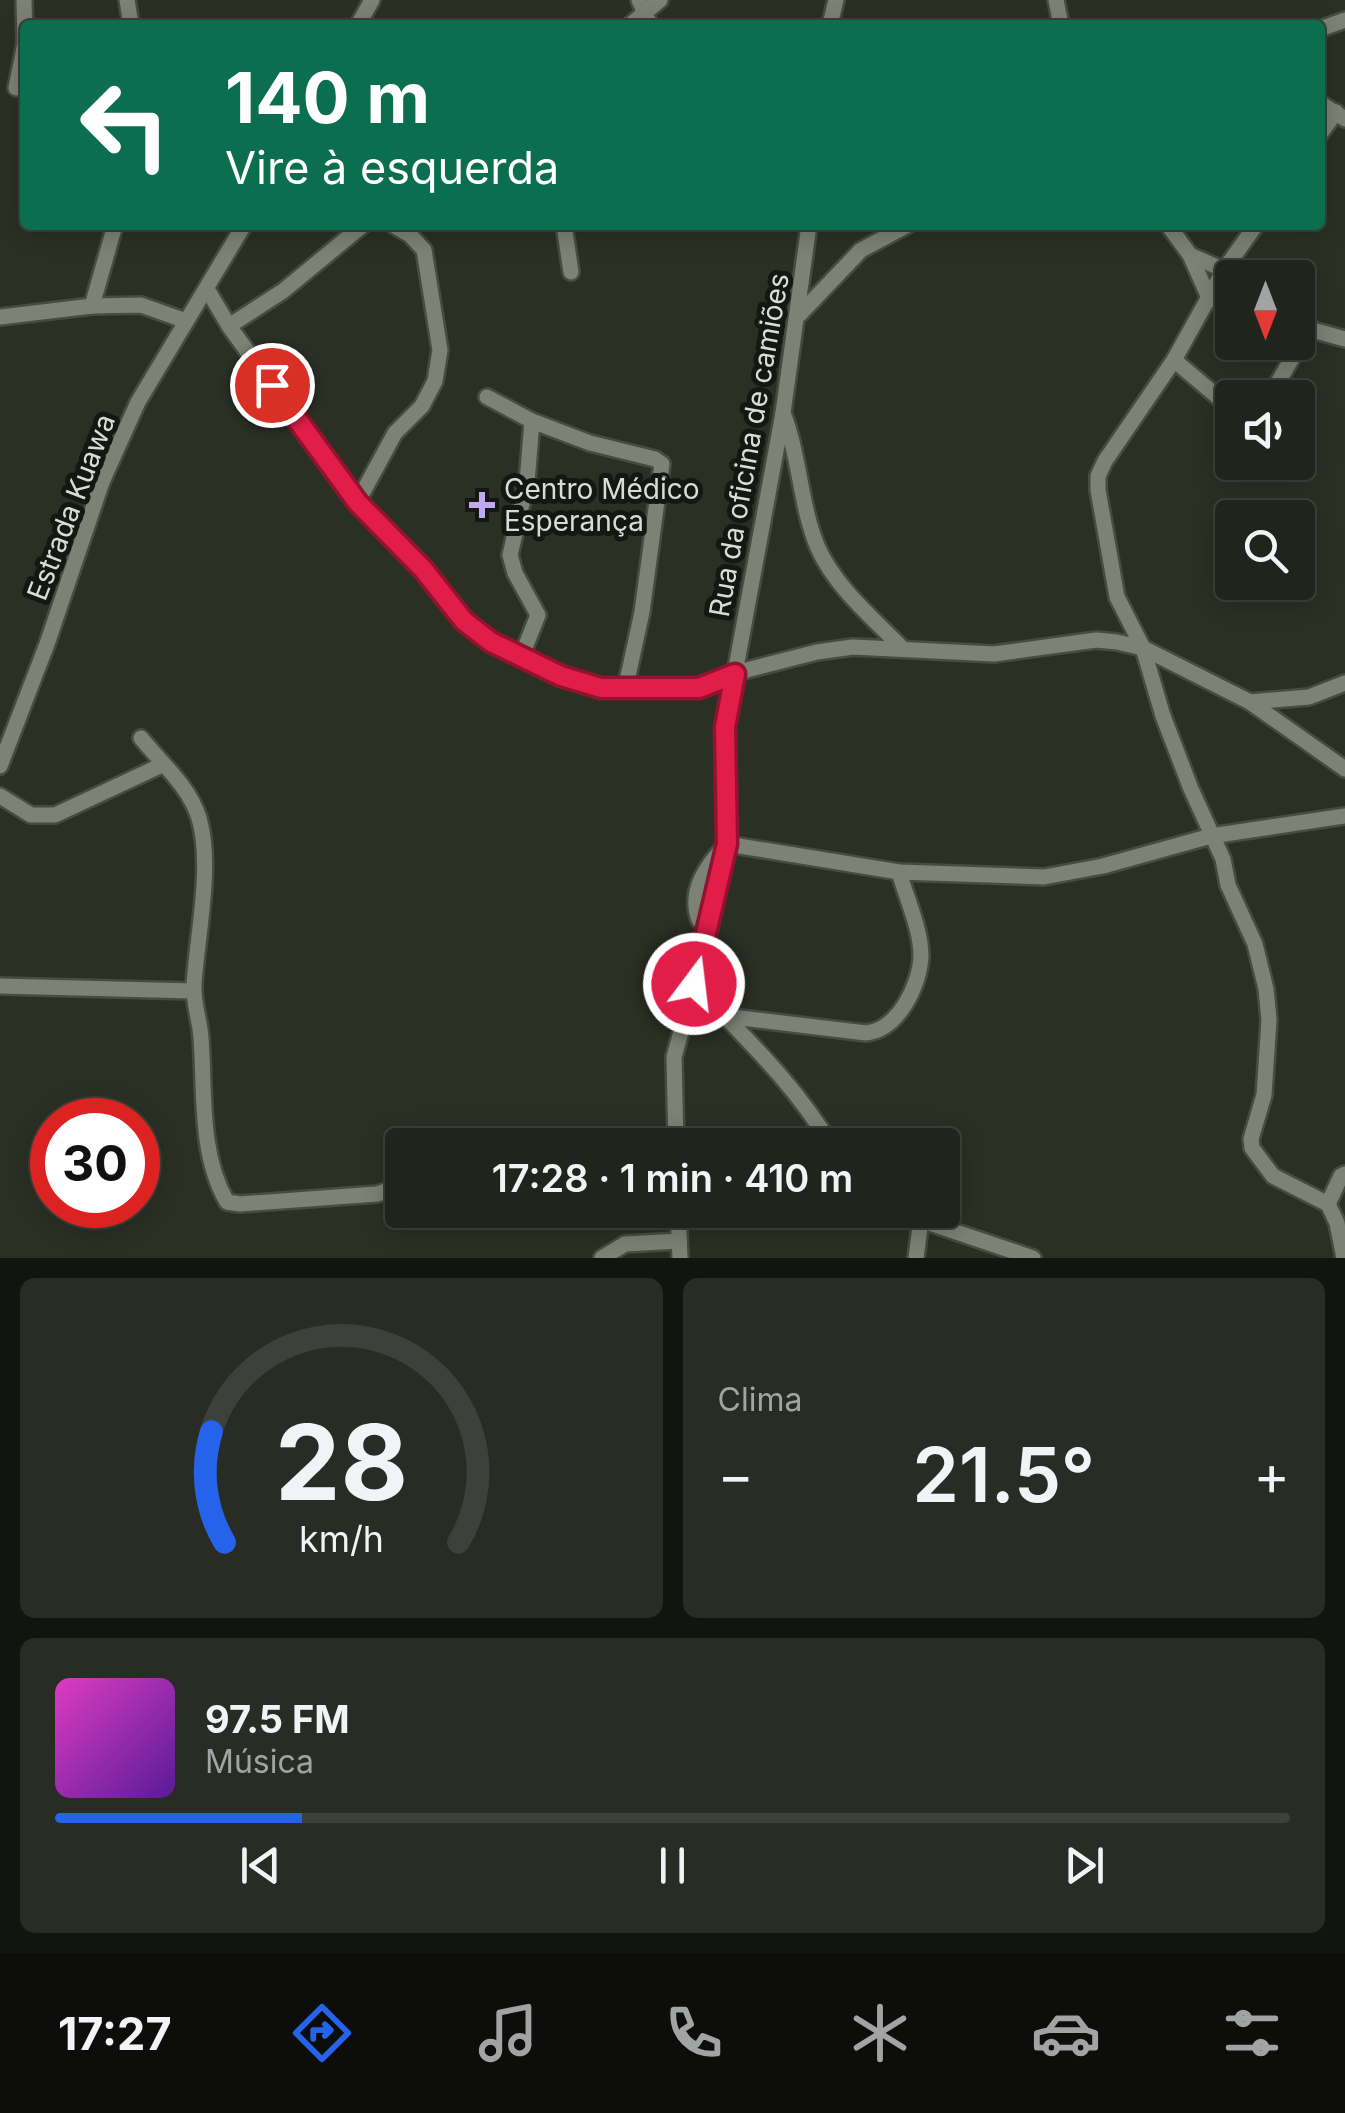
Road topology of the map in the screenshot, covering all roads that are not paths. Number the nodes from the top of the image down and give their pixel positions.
1 (660, 0) edge
2 (644, 13) edge
3 (20, 68) edge
4 (16, 88) dead end
5 (114, 230) edge
6 (241, 230) edge
7 (357, 230) edge
8 (402, 230) edge
9 (565, 230) edge
10 (809, 230) edge
11 (899, 230) edge
12 (1172, 230) edge
13 (1253, 230) edge
14 (1190, 255) junction
15 (1236, 260) edge
16 (1215, 268) edge
17 (572, 272) dead end
18 (207, 289) junction
19 (1215, 293) edge
20 (1210, 300) junction
21 (92, 306) junction
22 (799, 315) junction
23 (0, 317) edge
24 (186, 321) junction
25 (228, 326) junction
26 (1315, 329) edge
27 (1345, 339) edge
28 (1174, 360) junction
29 (1215, 395) edge
30 (487, 396) dead end
31 (783, 413) junction
32 (532, 421) junction
33 (358, 503) junction
34 (903, 648) junction
35 (1144, 648) junction
36 (522, 655) junction
37 (735, 674) junction
38 (1345, 684) edge
39 (624, 690) junction
40 (1250, 702) junction
41 (142, 738) dead end
42 (162, 765) junction
43 (0, 766) edge
44 (1345, 769) edge
45 (0, 796) edge
46 (1345, 816) edge
47 (1211, 836) junction
48 (727, 844) junction
49 (898, 872) junction
50 (694, 984) junction
51 (0, 986) edge
52 (194, 992) junction
53 (724, 1016) junction
54 (676, 1128) edge
55 (820, 1128) edge
56 (1345, 1174) edge
57 (385, 1191) edge
58 (1328, 1204) junction
59 (679, 1228) edge
60 (920, 1228) edge
61 (947, 1228) edge
62 (680, 1241) junction
63 (602, 1258) edge
64 (680, 1258) edge
65 (916, 1258) edge
66 (1033, 1258) edge
67 (1344, 1258) edge

1 - 2 street
3 - 4 street
5 - 21 street
6 - 18 street, Estrada Kuawa
7 - 25 street
8 - 33 street
9 - 17 street
10 - 22 street, Rua da oficina de camiões
11 - 22 street
12 - 14 street
13 - 15 street
14 - 16 street
14 - 20 street
18 - 24 street, Estrada Kuawa
18 - 25 street
19 - 20 street
20 - 28 street
21 - 23 street
21 - 24 street
22 - 31 street, Rua da oficina de camiões
24 - 43 street, Estrada Kuawa
25 - 33 street
26 - 27 street
28 - 29 street
28 - 35 street
30 - 32 street
31 - 34 street
31 - 37 street, Rua da oficina de camiões
32 - 36 street
32 - 39 street
33 - 36 street
34 - 35 street
34 - 37 street
35 - 40 street
35 - 47 street
36 - 39 street
37 - 39 street
37 - 48 street, Rua da oficina de camiões
38 - 40 street
40 - 44 street
41 - 42 street
42 - 45 street
42 - 52 street
46 - 47 street
47 - 49 street
47 - 58 street
48 - 49 street
48 - 50 street
49 - 53 street
50 - 53 street
50 - 54 street
51 - 52 street
52 - 57 street
53 - 55 street
56 - 58 street
58 - 67 street
59 - 62 street
60 - 65 street
61 - 66 street
62 - 63 street
62 - 64 street

